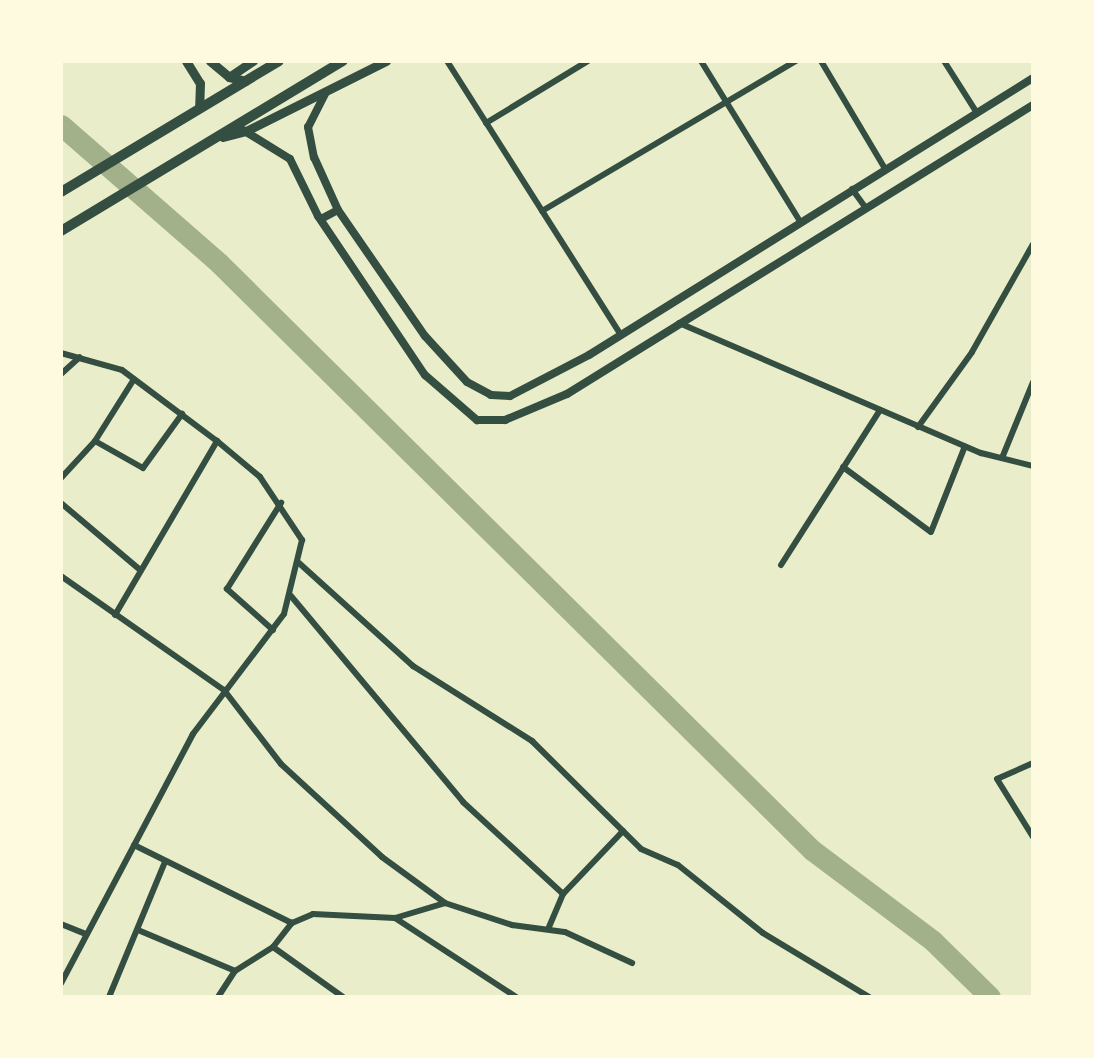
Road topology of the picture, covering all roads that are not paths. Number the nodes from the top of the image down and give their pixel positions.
1 (186, 61) edge
2 (210, 61) edge
3 (253, 61) edge
4 (279, 61) edge
5 (343, 61) edge
6 (386, 61) edge
7 (447, 61) edge
8 (588, 61) edge
9 (701, 61) edge
10 (796, 61) edge
11 (821, 61) edge
12 (944, 61) edge
13 (229, 77) junction
14 (1033, 78) edge
15 (246, 81) junction
16 (325, 94) junction
17 (727, 102) junction
18 (1033, 105) edge
19 (196, 111) junction
20 (977, 113) junction
21 (486, 123) junction
22 (241, 129) junction
23 (885, 169) junction
24 (852, 189) junction
25 (61, 192) edge
26 (865, 207) junction
27 (338, 210) junction
28 (542, 211) junction
29 (321, 219) junction
30 (800, 221) junction
31 (61, 231) edge
32 (1033, 243) edge
33 (680, 323) junction
34 (621, 335) junction
35 (61, 353) edge
36 (80, 357) junction
37 (61, 374) edge
38 (134, 379) junction
39 (1033, 382) edge
40 (880, 410) junction
41 (182, 414) junction
42 (918, 427) junction
43 (217, 440) junction
44 (95, 441) junction
45 (965, 446) junction
46 (1002, 458) junction
47 (1033, 466) edge
48 (843, 467) junction
49 (61, 478) edge
50 (61, 503) edge
51 (281, 503) junction
52 (299, 563) junction
53 (781, 565) dead end
54 (139, 569) junction
55 (61, 576) edge
56 (291, 596) junction
57 (115, 614) junction
58 (273, 630) junction
59 (224, 690) junction
60 (1033, 763) edge
61 (623, 831) junction
62 (1033, 837) edge
63 (134, 845) junction
64 (165, 862) junction
65 (563, 894) junction
66 (445, 903) junction
67 (395, 918) junction
68 (292, 923) junction
69 (61, 925) edge
70 (549, 928) junction
71 (138, 930) junction
72 (86, 934) junction
73 (273, 947) junction
74 (632, 963) dead end
75 (235, 971) junction
76 (61, 983) edge
77 (109, 997) edge
78 (218, 997) edge
79 (343, 997) edge
80 (516, 997) edge
81 (869, 997) edge

1 - 19 main road
2 - 13 main road
3 - 13 main road
4 - 15 highway
5 - 22 highway
6 - 16 main road
7 - 21 street
8 - 21 street
9 - 17 street
10 - 17 street
11 - 23 street
12 - 20 street
13 - 15 main road
14 - 20 street
15 - 19 highway
16 - 22 main road
16 - 27 street
17 - 28 street
17 - 30 street
18 - 26 street
19 - 25 highway
20 - 23 street
21 - 28 street
22 - 29 street
22 - 31 highway
23 - 24 street
24 - 26 street
24 - 30 street
26 - 33 street
27 - 29 street
27 - 34 street
28 - 34 street
29 - 33 street
30 - 34 street
32 - 42 street
33 - 40 street
35 - 36 street
36 - 37 street
36 - 38 street
38 - 41 street
38 - 44 street
39 - 46 street
40 - 42 street
40 - 48 street
41 - 43 street
41 - 44 street
42 - 45 street
43 - 51 street
43 - 54 street
44 - 49 street
45 - 46 street
45 - 48 street
46 - 47 street
48 - 53 street
50 - 54 street
51 - 52 street
51 - 58 street
52 - 56 street
52 - 61 street
54 - 57 street
55 - 57 street
56 - 58 street
56 - 65 street
57 - 59 street
58 - 59 street
59 - 63 street
59 - 66 street
60 - 62 street
61 - 65 street
61 - 81 street
63 - 64 street
63 - 72 street
64 - 68 street
64 - 71 street
65 - 70 street
66 - 67 street
66 - 70 street
67 - 68 street
67 - 80 street
68 - 73 street
69 - 72 street
70 - 74 street
71 - 75 street
71 - 77 street
72 - 76 street
73 - 75 street
73 - 79 street
75 - 78 street

